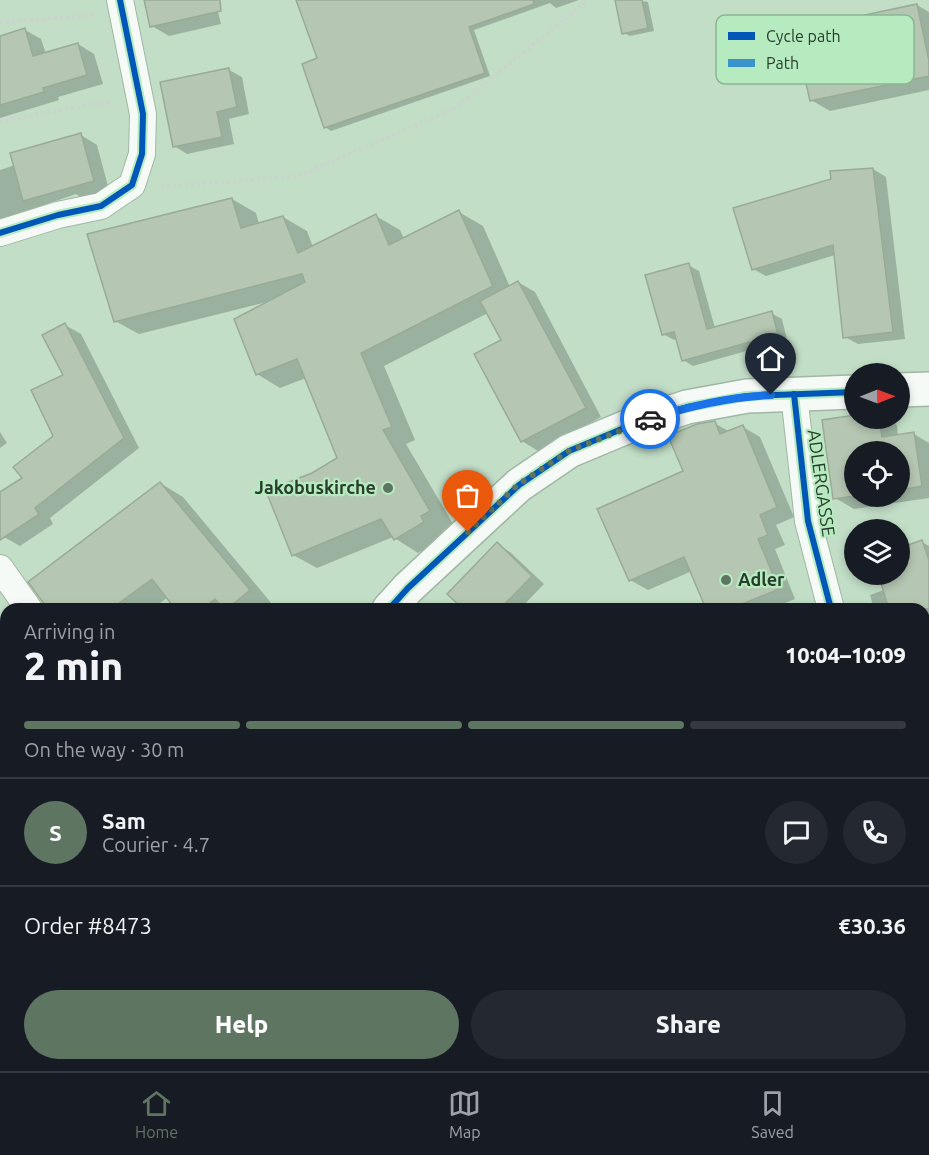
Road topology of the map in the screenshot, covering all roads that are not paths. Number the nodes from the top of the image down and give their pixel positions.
1 (121, 7) edge
2 (0, 233) edge
3 (929, 389) edge
4 (910, 390) edge
5 (844, 392) edge
6 (794, 394) junction
7 (0, 568) edge
8 (25, 603) edge
9 (394, 603) edge
10 (829, 603) edge

1 - 2 street
3 - 4 street
5 - 6 street
6 - 9 street
6 - 10 street, ADLERGASSE
7 - 8 street

